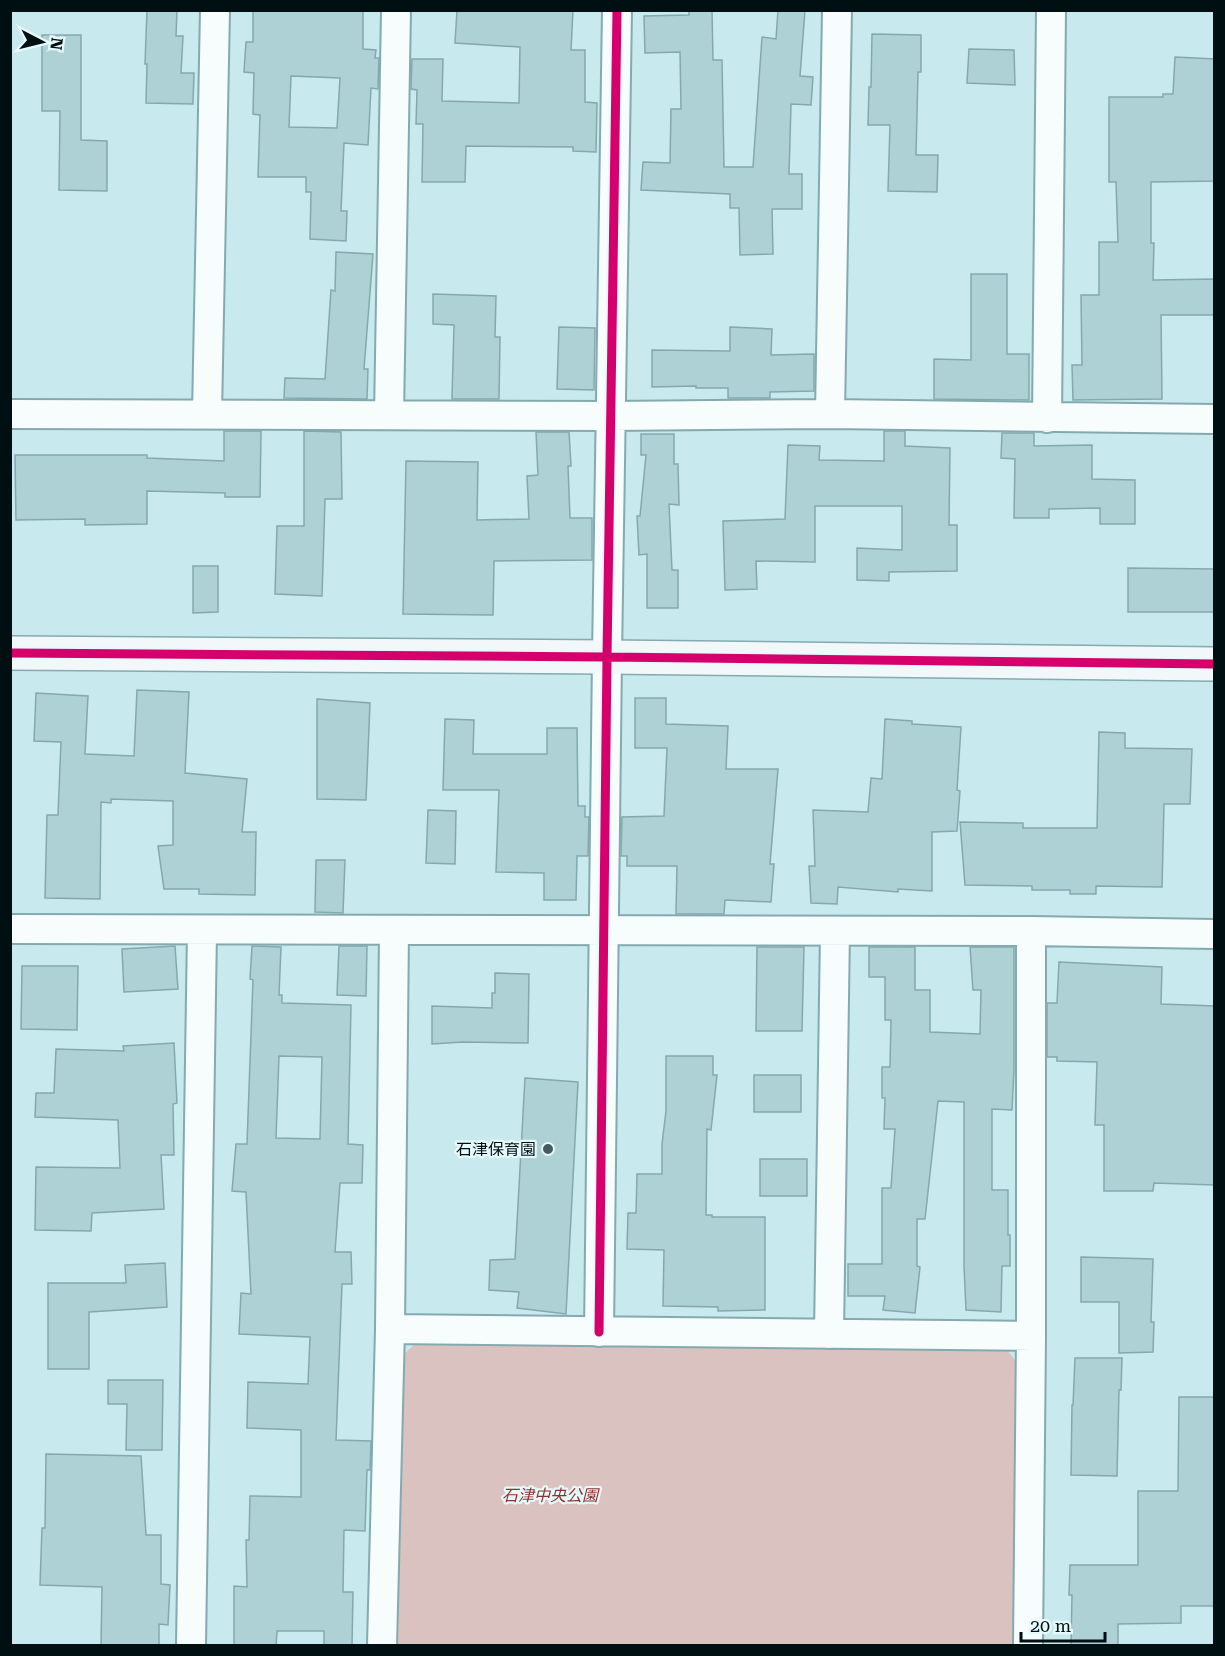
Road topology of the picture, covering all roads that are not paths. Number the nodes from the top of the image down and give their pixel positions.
1 (215, 10) edge
2 (396, 10) edge
3 (617, 10) edge
4 (837, 10) edge
5 (1051, 10) edge
6 (10, 414) edge
7 (207, 414) junction
8 (830, 414) junction
9 (389, 415) junction
10 (611, 416) junction
11 (1047, 418) junction
12 (1215, 419) edge
13 (10, 653) edge
14 (607, 657) junction
15 (1215, 664) edge
16 (10, 929) edge
17 (202, 930) junction
18 (394, 930) junction
19 (604, 931) junction
20 (835, 931) junction
21 (1031, 931) junction
22 (1215, 934) edge
23 (390, 1329) junction
24 (599, 1332) junction
25 (830, 1334) junction
26 (1031, 1336) junction
27 (191, 1646) edge
28 (382, 1646) edge
29 (1028, 1646) edge

1 - 7 street
2 - 9 street
3 - 10 street
4 - 8 street
5 - 11 street
6 - 7 street
7 - 9 street
8 - 10 street
8 - 11 street
9 - 10 street
10 - 14 street
11 - 12 street
13 - 14 street
14 - 15 street
14 - 19 street
16 - 17 street
17 - 18 street
17 - 27 street
18 - 19 street
18 - 23 street
19 - 20 street
19 - 24 street
20 - 21 street
20 - 25 street
21 - 22 street
21 - 26 street
23 - 24 street
23 - 28 street
24 - 25 street
25 - 26 street
26 - 29 street

